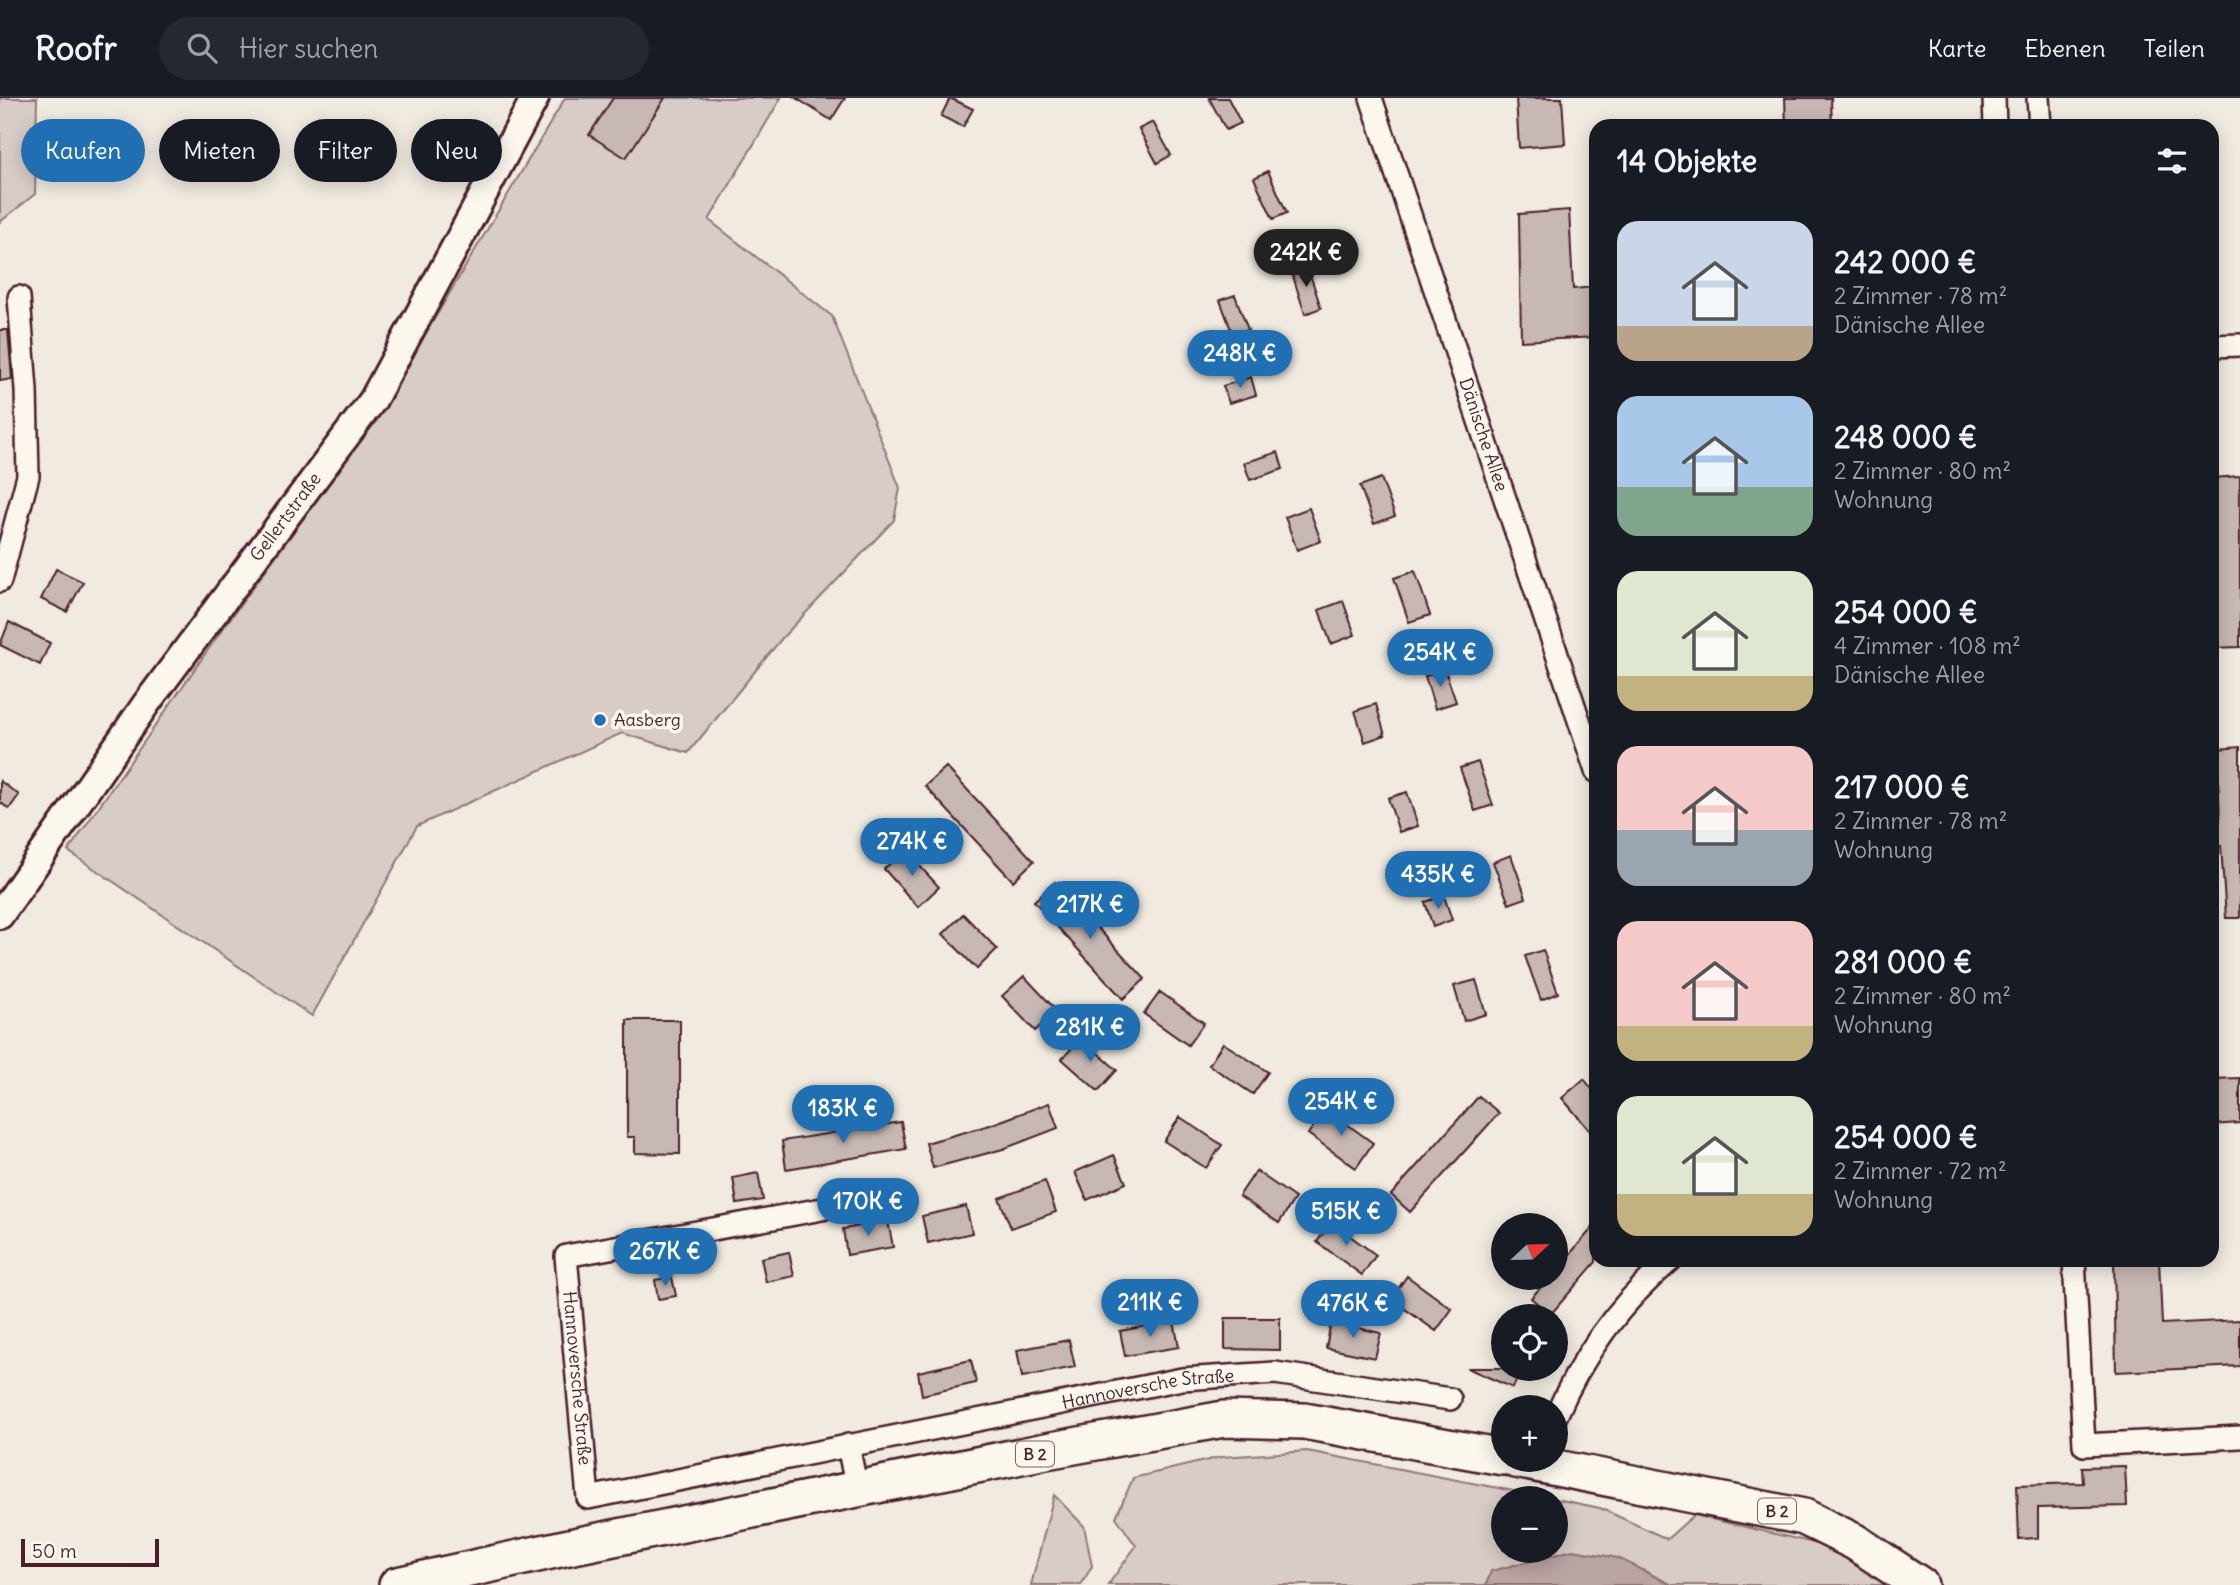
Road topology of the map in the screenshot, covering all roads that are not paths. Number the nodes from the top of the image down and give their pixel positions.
1 (535, 98) edge
2 (1371, 98) edge
3 (1994, 98) edge
4 (2038, 98) edge
5 (1995, 119) edge
6 (2040, 119) edge
7 (19, 297) dead end
8 (2240, 345) edge
9 (2219, 346) edge
10 (0, 581) edge
11 (1589, 750) edge
12 (0, 915) edge
13 (822, 1209) dead end
14 (1664, 1267) edge
15 (2074, 1267) edge
16 (1567, 1395) edge
17 (1450, 1399) dead end
18 (2240, 1437) edge
19 (848, 1446) junction
20 (1491, 1455) edge
21 (1568, 1468) edge
22 (857, 1490) junction
23 (397, 1585) edge
24 (1920, 1585) edge

1 - 12 street, Gellertstraße
2 - 11 street, Dänische Allee
3 - 5 street
4 - 6 street
7 - 10 street
8 - 9 street
13 - 19 street, Hannoversche Straße
14 - 16 street
15 - 18 street
17 - 19 street, Hannoversche Straße
19 - 22 street
20 - 22 main road, B 2
21 - 24 main road, B 2
22 - 23 main road, B 2

